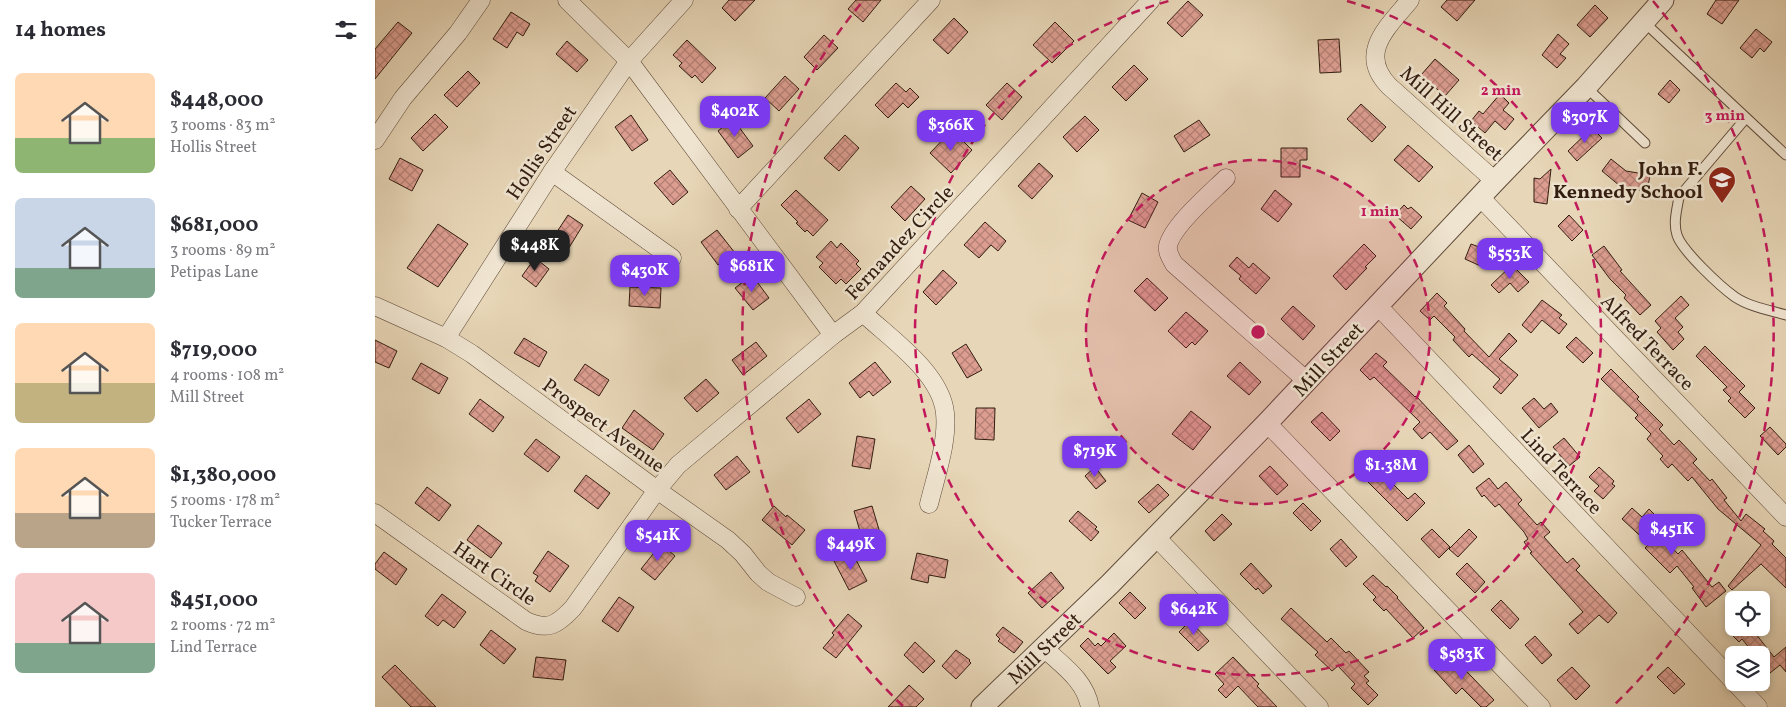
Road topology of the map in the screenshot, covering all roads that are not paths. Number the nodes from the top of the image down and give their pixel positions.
1 (481, 0) edge
2 (567, 0) edge
3 (684, 0) edge
4 (931, 0) edge
5 (1151, 0) edge
6 (1411, 0) edge
7 (1663, 0) edge
8 (1644, 22) junction
9 (629, 61) junction
10 (1585, 87) junction
11 (1746, 118) junction
12 (375, 140) edge
13 (1645, 143) dead end
14 (1786, 155) edge
15 (552, 172) junction
16 (1225, 178) dead end
17 (1495, 181) junction
18 (1480, 197) junction
19 (738, 209) junction
20 (672, 258) dead end
21 (375, 306) edge
22 (1378, 306) junction
23 (863, 313) junction
24 (1786, 314) edge
25 (833, 335) junction
26 (446, 338) junction
27 (1307, 381) junction
28 (1267, 423) junction
29 (657, 490) junction
30 (929, 504) dead end
31 (375, 513) edge
32 (1786, 517) edge
33 (1155, 536) junction
34 (796, 597) dead end
35 (1044, 648) junction
36 (982, 707) edge
37 (1090, 707) edge
38 (1319, 707) edge
39 (1541, 707) edge
40 (1758, 707) edge

1 - 12 street
2 - 9 street
3 - 9 street, Hollis Street
4 - 19 street
5 - 23 street, Fernandez Circle
6 - 17 street, Mill Hill Street
7 - 8 street, Mill Street
8 - 10 street, Mill Street
8 - 11 lane
9 - 15 street, Hollis Street
9 - 19 street
10 - 13 lane
10 - 17 street, Mill Street
11 - 14 lane
11 - 24 lane
15 - 20 street
15 - 26 street, Hollis Street
16 - 27 street
17 - 18 street, Mill Street
18 - 22 street, Mill Street
18 - 32 street, Alfred Terrace
19 - 25 street
21 - 26 street, Prospect Avenue
22 - 27 street, Mill Street
22 - 40 street, Lind Terrace
23 - 25 street, Fernandez Circle
23 - 30 street
25 - 29 street, Fernandez Circle
26 - 29 street, Prospect Avenue
27 - 28 street, Mill Street
28 - 33 street, Mill Street
28 - 39 street
29 - 31 street, Hart Circle
29 - 34 street, Prospect Avenue
33 - 35 street, Mill Street
33 - 38 street
35 - 36 street, Mill Street
35 - 37 street

